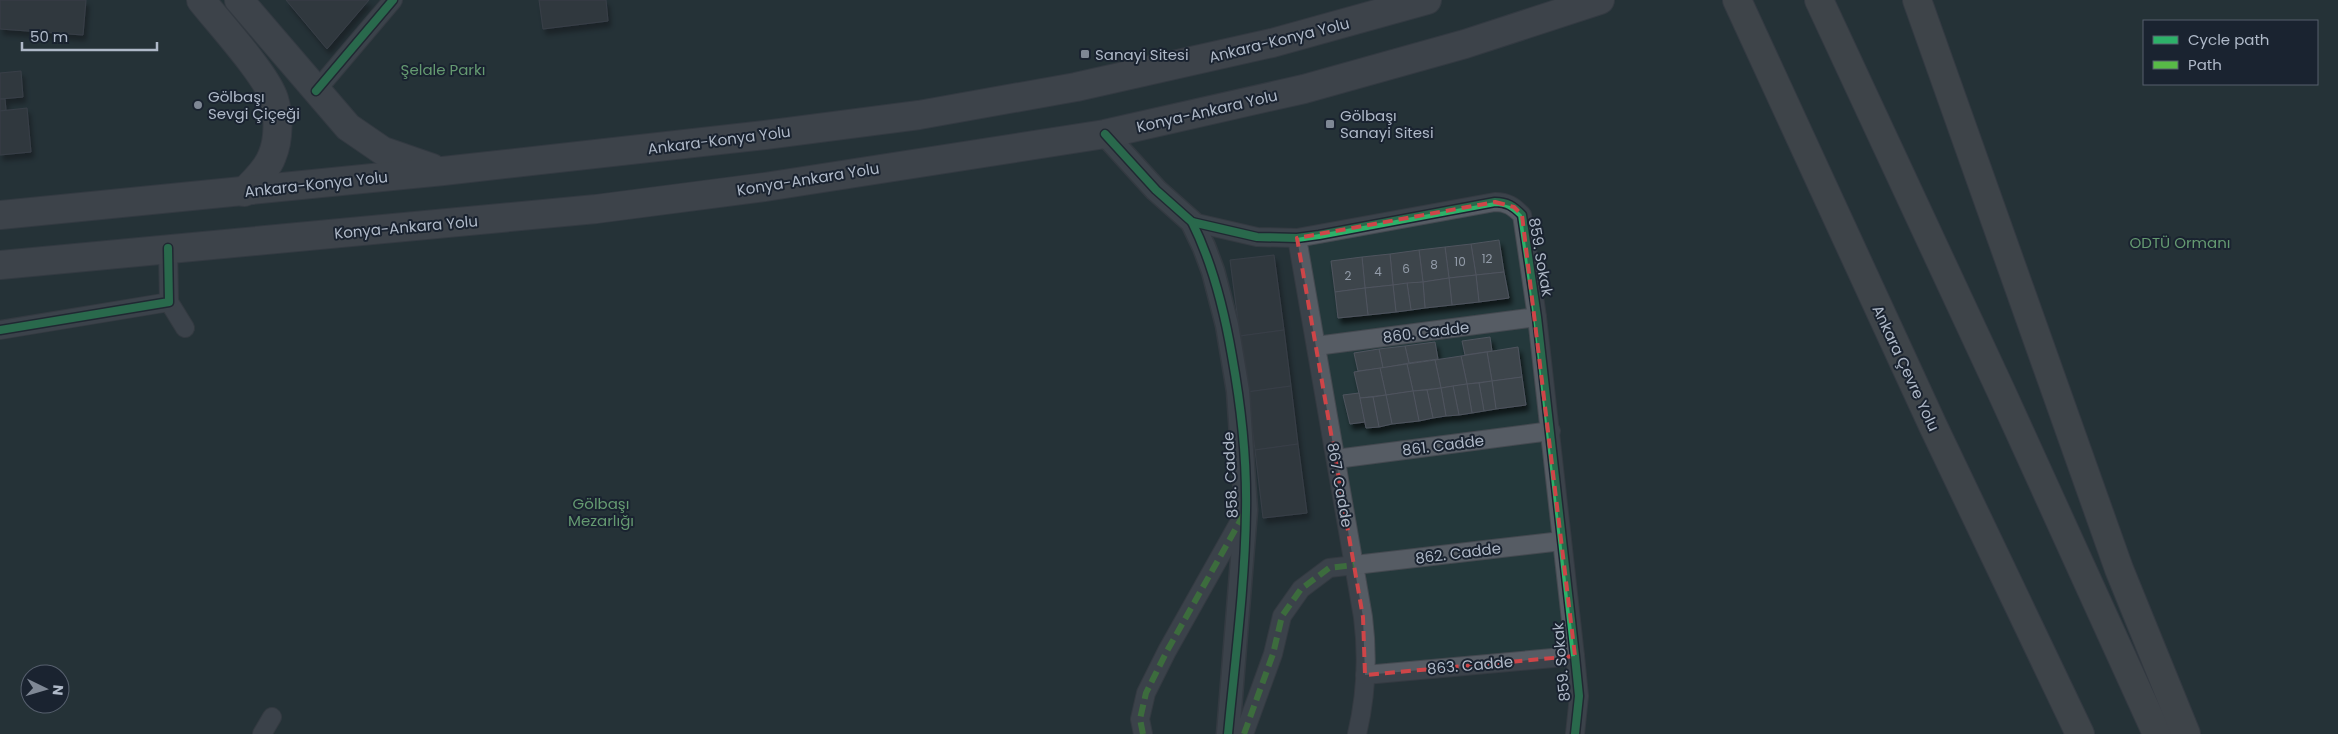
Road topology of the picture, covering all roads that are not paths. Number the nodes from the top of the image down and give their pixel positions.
1 (201, 0) edge
2 (239, 0) edge
3 (393, 0) edge
4 (1427, 0) edge
5 (1600, 0) edge
6 (1737, 0) edge
7 (1818, 0) edge
8 (1917, 0) edge
9 (316, 91) junction
10 (1105, 134) junction
11 (444, 172) junction
12 (244, 192) junction
13 (0, 215) edge
14 (1192, 222) junction
15 (1297, 238) junction
16 (168, 248) junction
17 (0, 265) edge
18 (169, 302) junction
19 (1537, 317) junction
20 (185, 328) dead end
21 (0, 330) edge
22 (1316, 346) junction
23 (1551, 431) junction
24 (1336, 459) junction
25 (1246, 510) junction
26 (1562, 541) junction
27 (1354, 565) junction
28 (1575, 656) junction
29 (1365, 674) junction
30 (272, 717) dead end
31 (262, 734) edge
32 (1143, 734) edge
33 (1228, 734) edge
34 (1244, 734) edge
35 (1357, 734) edge
36 (1576, 734) edge
37 (2080, 734) edge
38 (2157, 734) edge
39 (2186, 734) edge

1 - 12 highway
2 - 9 highway
3 - 9 street
4 - 11 highway, Ankara-Konya Yolu
5 - 10 highway, Konya-Ankara Yolu
6 - 37 highway, Ankara Çevre Yolu
7 - 38 highway
8 - 39 highway
9 - 11 highway
10 - 14 street, 859. Sokak
10 - 16 highway, Konya-Ankara Yolu
11 - 12 highway, Ankara-Konya Yolu
12 - 13 highway, Ankara-Konya Yolu
14 - 15 street, 859. Sokak
14 - 25 street, 858. Cadde
15 - 19 street, 859. Sokak
15 - 22 street, 867. Cadde
16 - 17 highway, Konya-Ankara Yolu
16 - 18 street
18 - 20 street
18 - 21 street
19 - 22 street, 860. Cadde
19 - 23 street, 859. Sokak
22 - 24 street, 867. Cadde
23 - 24 street, 861. Cadde
23 - 26 street, 859. Sokak
24 - 27 street, 867. Cadde
25 - 32 street
25 - 33 street, 858. Cadde
26 - 27 street, 862. Cadde
26 - 28 street, 859. Sokak
27 - 29 street, 867. Cadde
27 - 34 street, 862. Cadde
28 - 29 street, 863. Cadde
28 - 36 street, 859. Sokak
29 - 35 street, 867. Cadde
30 - 31 street

